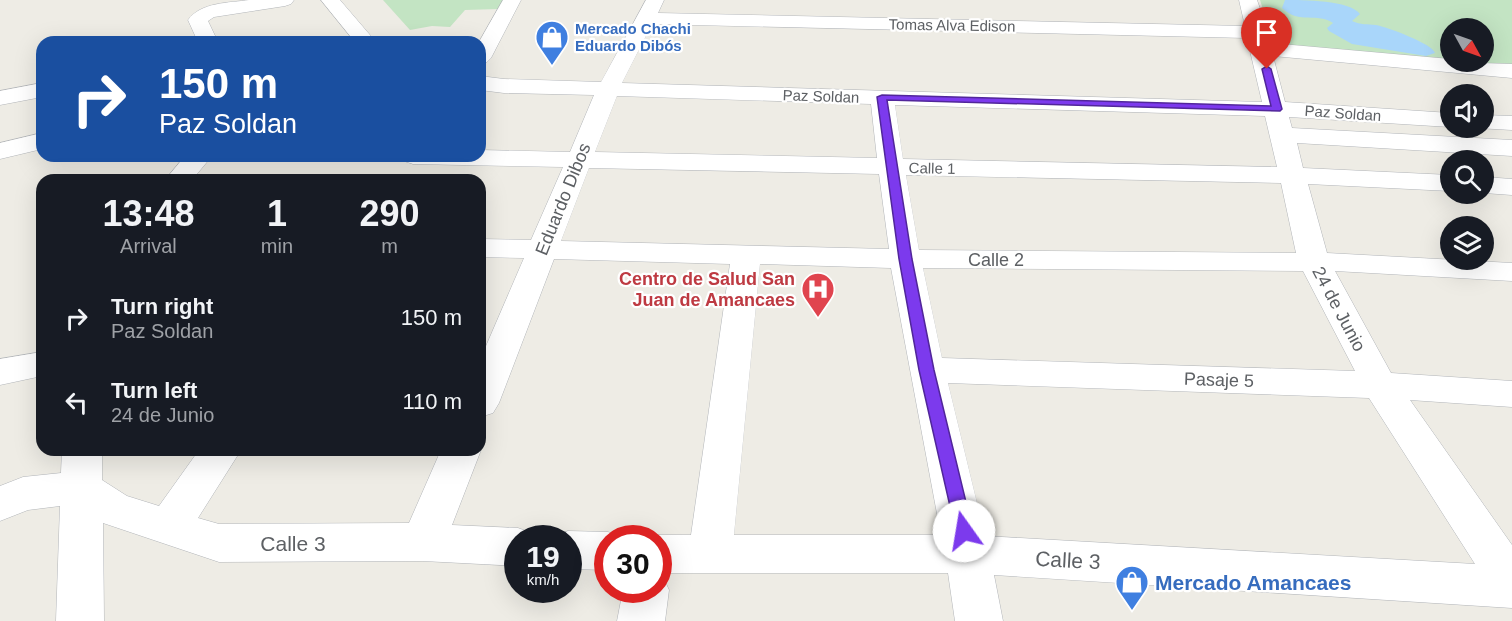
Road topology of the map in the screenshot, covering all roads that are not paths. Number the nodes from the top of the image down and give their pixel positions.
1 (227, 0) edge
2 (285, 0) edge
3 (330, 0) edge
4 (512, 0) edge
5 (656, 0) edge
6 (797, 0) edge
7 (1248, 0) edge
8 (208, 12) junction
9 (646, 18) junction
10 (795, 22) junction
11 (205, 36) edge
12 (361, 36) edge
13 (1260, 40) junction
14 (486, 47) edge
15 (1510, 75) edge
16 (486, 84) edge
17 (608, 89) junction
18 (36, 91) edge
19 (882, 97) junction
20 (0, 98) edge
21 (1440, 120) edge
22 (1280, 122) junction
23 (1494, 122) edge
24 (1512, 123) edge
25 (36, 142) edge
26 (1512, 148) edge
27 (0, 151) edge
28 (486, 157) edge
29 (579, 159) junction
30 (194, 162) edge
31 (891, 167) junction
32 (183, 174) edge
33 (1293, 175) junction
34 (1440, 182) edge
35 (1494, 186) edge
36 (1512, 187) edge
37 (486, 248) edge
38 (543, 249) junction
39 (746, 256) junction
40 (905, 259) junction
41 (1314, 262) junction
42 (1512, 272) edge
43 (36, 365) edge
44 (927, 370) junction
45 (0, 372) edge
46 (1380, 385) junction
47 (486, 388) edge
48 (1512, 394) edge
49 (217, 456) edge
50 (459, 456) edge
51 (82, 469) edge
52 (0, 504) edge
53 (168, 528) junction
54 (423, 542) junction
55 (504, 546) edge
56 (672, 554) edge
57 (969, 554) junction
58 (710, 555) junction
59 (1507, 571) edge
60 (644, 603) edge
61 (80, 621) edge
62 (641, 621) edge
63 (979, 621) edge

1 - 8 street
2 - 8 street
3 - 12 street
4 - 14 street
5 - 9 street, Eduardo Dibos
6 - 10 street
7 - 13 street, 24 de Junio
8 - 11 street
9 - 10 street, Tomas Alva Edison
9 - 17 street, Eduardo Dibos
10 - 13 street, Tomas Alva Edison
13 - 15 street, Tomas Alva Edison
13 - 22 street, 24 de Junio
16 - 17 street, Paz Soldan
17 - 19 street, Paz Soldan
17 - 29 street, Eduardo Dibos
18 - 20 street
19 - 22 street, Paz Soldan
19 - 31 street
21 - 22 street, Paz Soldan
22 - 26 street
22 - 33 street, 24 de Junio
23 - 24 street
25 - 27 street
28 - 29 street, Calle 1
29 - 31 street, Calle 1
29 - 38 street, Eduardo Dibos
30 - 32 street
31 - 33 street, Calle 1
31 - 40 street
33 - 34 street, Calle 1
33 - 41 street, 24 de Junio
35 - 36 street
37 - 38 street, Calle 2
38 - 39 street, Calle 2
38 - 47 street, Eduardo Dibos
39 - 40 street, Calle 2
39 - 58 street
40 - 41 street, Calle 2
40 - 44 street
41 - 42 street, Calle 2
41 - 46 street, 24 de Junio
43 - 45 street
44 - 46 street, Pasaje 5
44 - 57 street
46 - 48 street, Pasaje 5
46 - 59 street, 24 de Junio
49 - 53 street
50 - 54 street
51 - 52 street
51 - 53 street, Calle 3
51 - 61 street
53 - 54 street, Calle 3
54 - 55 street, Calle 3
56 - 58 street, Calle 3
57 - 58 street, Calle 3
57 - 59 street, Calle 3
57 - 63 street
60 - 62 street

